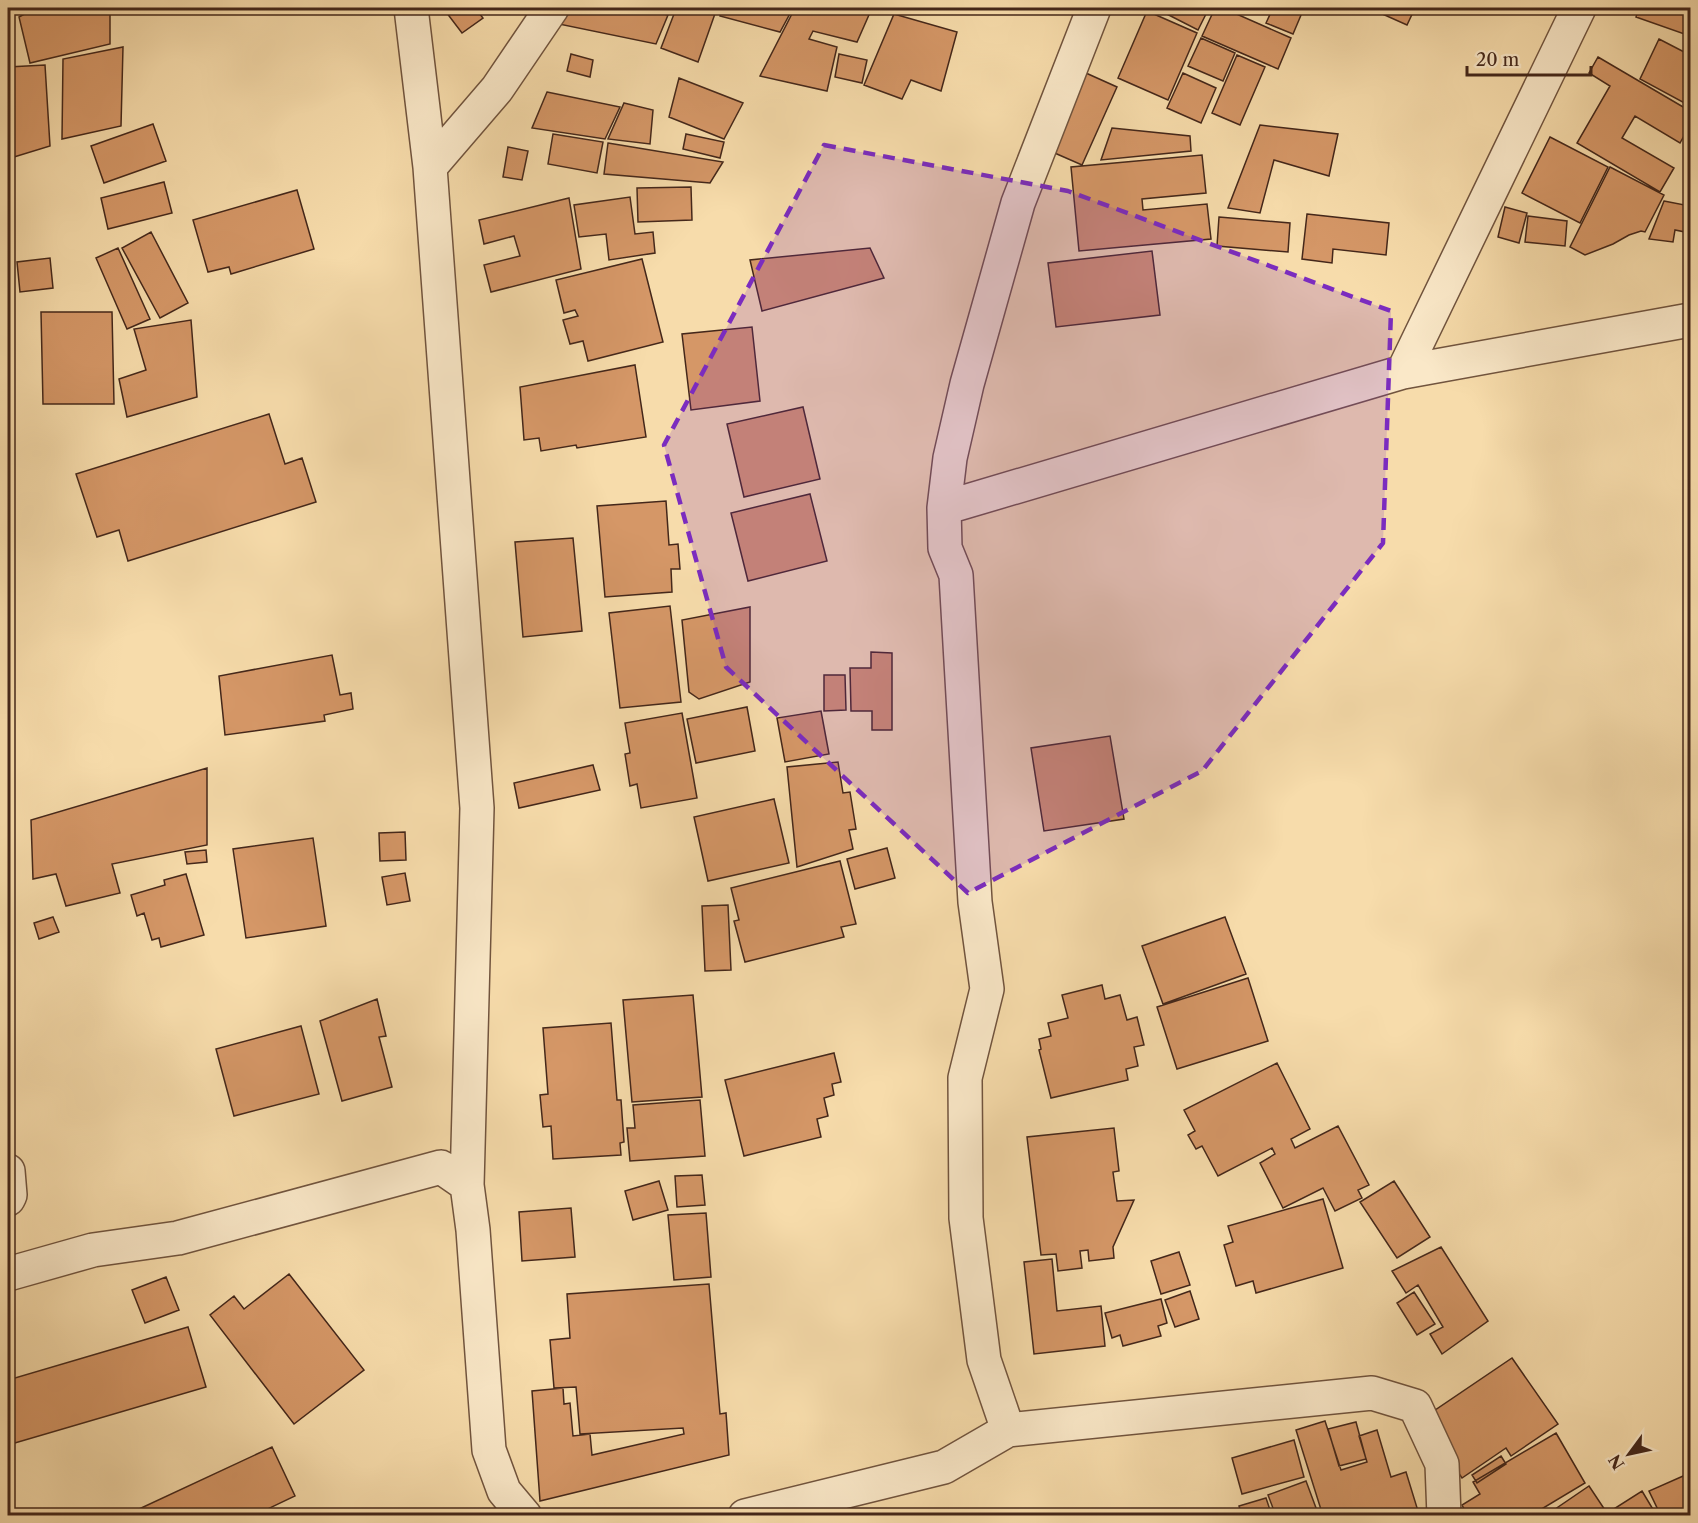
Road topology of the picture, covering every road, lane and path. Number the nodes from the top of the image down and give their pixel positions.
1 (411, 8) edge
2 (552, 8) edge
3 (1094, 8) edge
4 (1579, 8) edge
5 (430, 167) junction
6 (1690, 320) edge
7 (1403, 372) junction
8 (944, 508) junction
9 (8, 1172) edge
10 (466, 1185) junction
11 (8, 1199) edge
12 (8, 1274) edge
13 (1008, 1430) junction
14 (525, 1515) edge
15 (745, 1515) edge
16 (1444, 1515) edge

1 - 5 street
2 - 5 street
3 - 8 street
4 - 7 street
5 - 10 street
6 - 7 street
7 - 8 street
8 - 13 street
9 - 11 street
10 - 12 street
10 - 14 street
13 - 15 street
13 - 16 street

